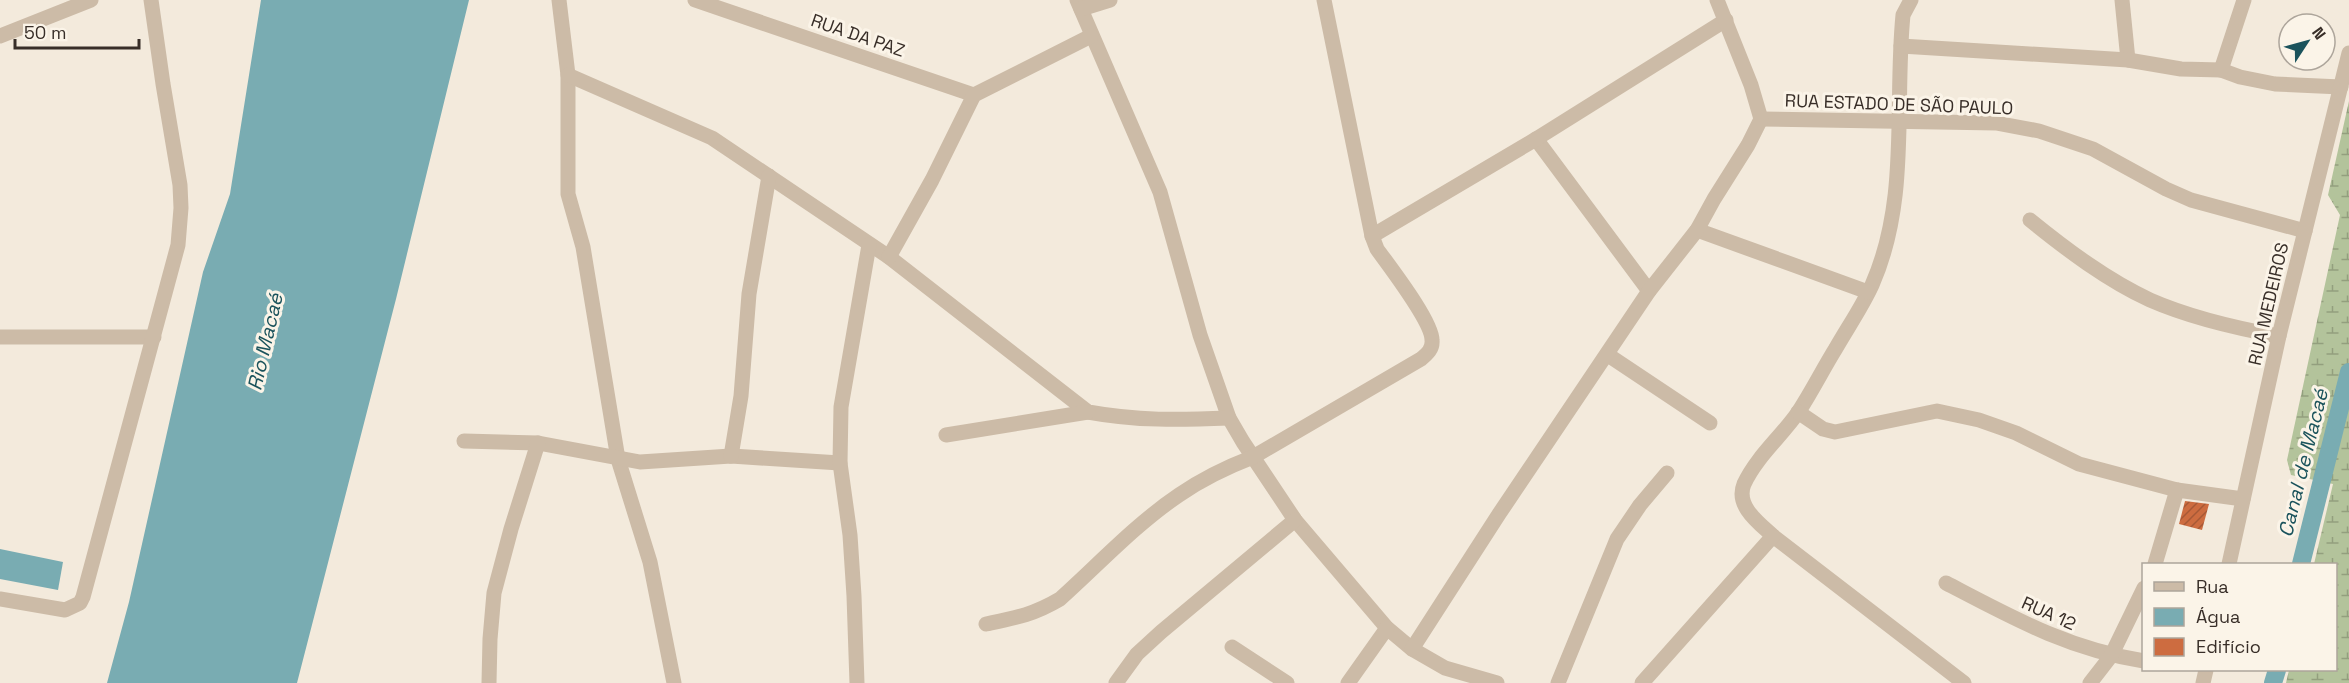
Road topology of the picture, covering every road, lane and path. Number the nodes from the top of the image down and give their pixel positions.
1 (91, 0) edge
2 (151, 0) edge
3 (559, 0) edge
4 (695, 0) edge
5 (1110, 0) edge
6 (1324, 0) edge
7 (1717, 0) edge
8 (1911, 0) edge
9 (2122, 0) edge
10 (2244, 0) edge
11 (1079, 4) edge
12 (1726, 20) junction
13 (0, 36) edge
14 (1091, 36) junction
15 (1901, 46) junction
16 (2349, 53) edge
17 (2128, 60) junction
18 (2221, 70) junction
19 (567, 75) junction
20 (2341, 87) junction
21 (974, 95) junction
22 (1761, 119) junction
23 (1900, 123) junction
24 (1536, 139) junction
25 (769, 176) junction
26 (2030, 220) dead end
27 (1697, 230) junction
28 (2305, 231) junction
29 (1372, 236) junction
30 (869, 245) junction
31 (889, 257) junction
32 (1649, 291) junction
33 (1868, 292) junction
34 (2279, 336) junction
35 (0, 337) edge
36 (154, 337) junction
37 (1608, 355) junction
38 (1088, 412) junction
39 (1798, 412) junction
40 (1229, 418) junction
41 (1710, 423) dead end
42 (946, 435) dead end
43 (464, 441) dead end
44 (538, 443) junction
45 (731, 456) junction
46 (1253, 457) junction
47 (618, 459) junction
48 (840, 464) junction
49 (1667, 473) dead end
50 (2177, 490) junction
51 (2243, 499) junction
52 (1295, 520) junction
53 (1773, 536) junction
54 (2155, 563) edge
55 (2229, 563) edge
56 (1946, 583) dead end
57 (2142, 592) edge
58 (0, 599) edge
59 (986, 624) dead end
60 (1387, 628) junction
61 (1232, 647) dead end
62 (1412, 649) junction
63 (2111, 656) junction
64 (2142, 661) edge
65 (1445, 669) junction
66 (489, 683) edge
67 (674, 683) edge
68 (857, 683) edge
69 (1116, 683) edge
70 (1287, 683) edge
71 (1348, 683) edge
72 (1437, 683) edge
73 (1497, 683) edge
74 (1558, 683) edge
75 (1642, 683) edge
76 (1964, 683) edge
77 (2090, 683) edge

1 - 13 street
2 - 36 street
3 - 19 street
4 - 21 street, RUA DA PAZ
5 - 11 street
6 - 29 street
7 - 12 street
8 - 15 street
9 - 17 street
10 - 18 street
11 - 14 street
12 - 22 street
12 - 24 street
14 - 21 street
14 - 40 street
15 - 17 street
15 - 23 street
16 - 20 street, RUA MEDEIROS
17 - 18 street
18 - 20 street
19 - 25 street
19 - 47 street
20 - 28 street, RUA MEDEIROS
21 - 31 street
22 - 23 street, RUA ESTADO DE SÃO PAULO
22 - 27 street
23 - 28 street, RUA ESTADO DE SÃO PAULO
23 - 33 street
24 - 29 street
24 - 32 street
25 - 30 street
25 - 45 street
26 - 34 street
27 - 32 street
27 - 33 street
28 - 34 street, RUA MEDEIROS
29 - 46 street
30 - 31 street
30 - 48 street
31 - 38 street
32 - 37 street
33 - 39 street
34 - 51 street, RUA MEDEIROS
35 - 36 street
36 - 58 street
37 - 41 street
37 - 62 street
38 - 40 street
38 - 42 street
39 - 50 street
39 - 53 street
40 - 46 street
43 - 44 street
44 - 47 street
44 - 66 street
45 - 47 street
45 - 48 street
46 - 52 street
46 - 59 street
47 - 67 street
48 - 68 street
49 - 74 street
50 - 51 street
50 - 54 street
51 - 55 street, RUA MEDEIROS
52 - 60 street
52 - 69 street
53 - 75 street
53 - 76 street
56 - 63 street, RUA 12
57 - 63 street
60 - 62 street
60 - 71 street
61 - 70 street
62 - 65 street
63 - 64 street, RUA 12
63 - 77 street
65 - 72 street
65 - 73 street

